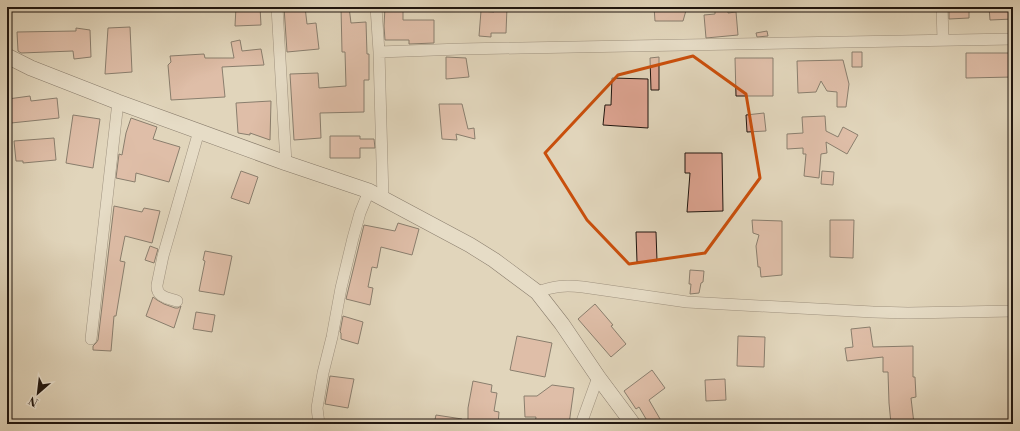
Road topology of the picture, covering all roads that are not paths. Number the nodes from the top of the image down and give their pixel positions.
1 (277, 7) edge
2 (376, 7) edge
3 (942, 7) edge
4 (1013, 39) edge
5 (943, 40) junction
6 (379, 52) junction
7 (7, 56) edge
8 (118, 102) junction
9 (199, 131) junction
10 (286, 163) junction
11 (369, 191) junction
12 (383, 199) junction
13 (537, 292) junction
14 (177, 301) dead end
15 (1013, 311) edge
16 (91, 339) dead end
17 (598, 377) junction
18 (318, 424) edge
19 (581, 424) edge
20 (634, 424) edge

1 - 10 street
2 - 6 street
3 - 5 street
4 - 5 street
5 - 6 street
6 - 12 street
7 - 8 street
8 - 9 street
8 - 16 street
9 - 10 street
9 - 14 street
10 - 11 street
11 - 12 street
11 - 18 street
12 - 13 street
13 - 15 street
13 - 17 street
17 - 19 street
17 - 20 street

